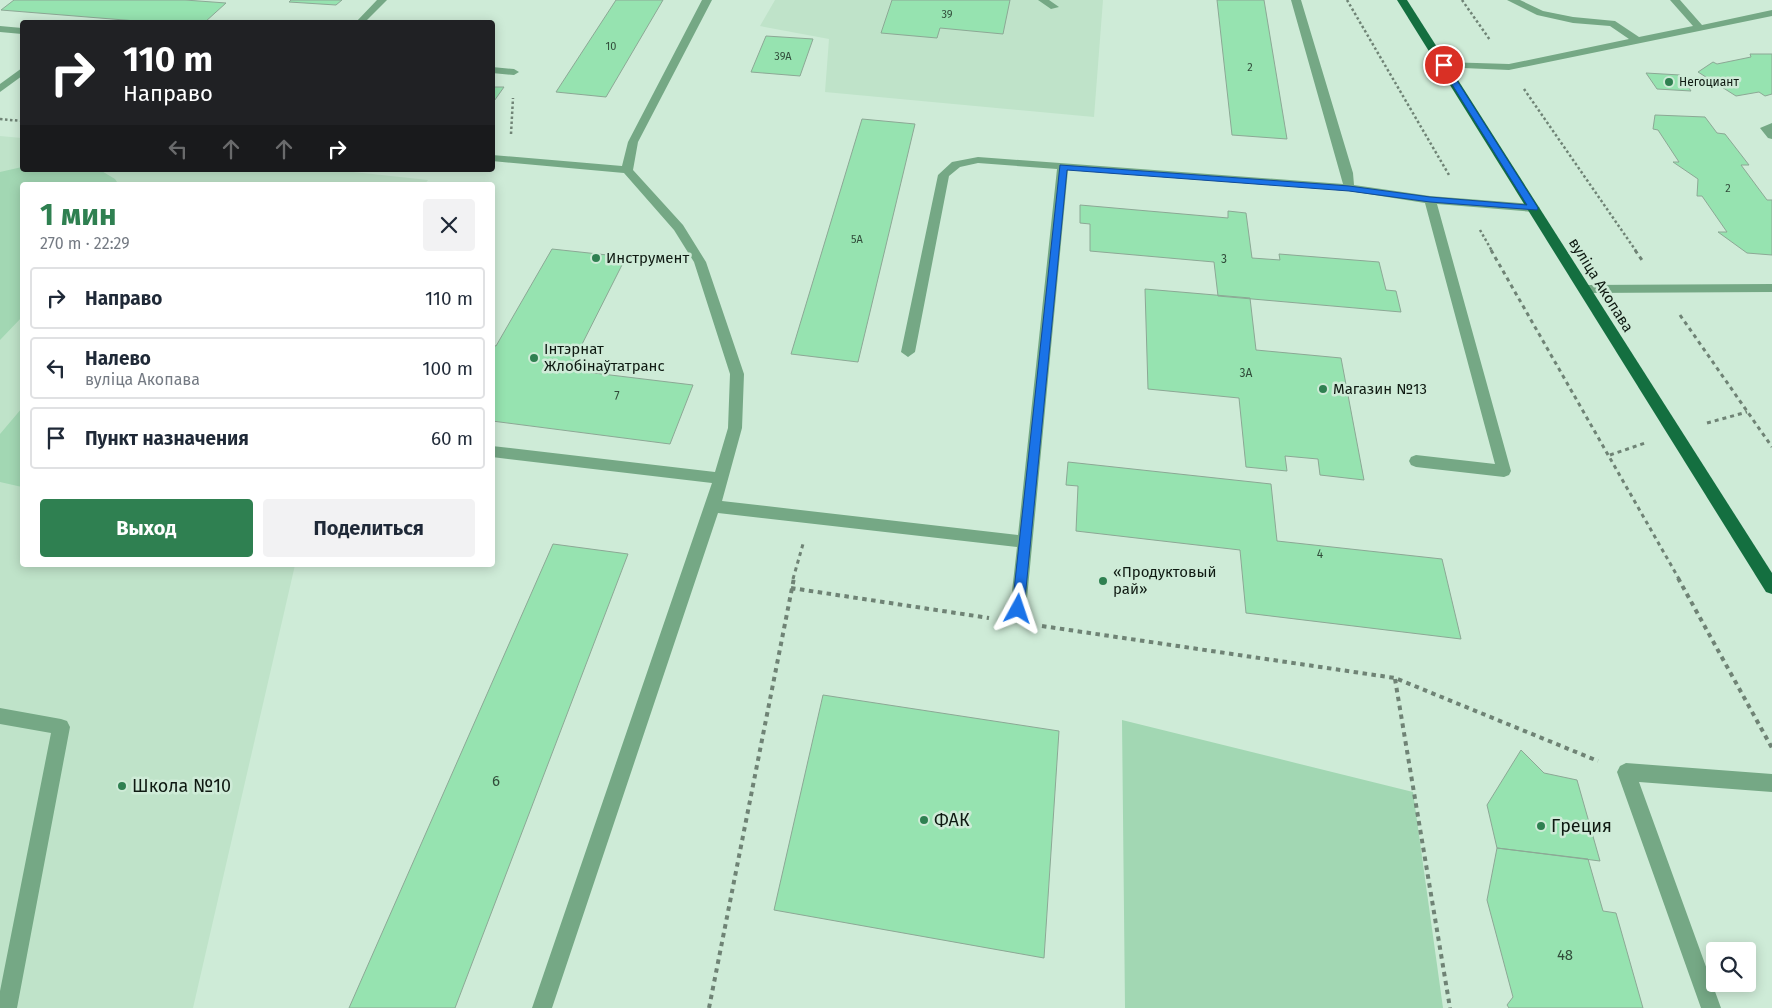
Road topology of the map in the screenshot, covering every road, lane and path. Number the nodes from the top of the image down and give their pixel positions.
1 (382, 0) edge
2 (707, 0) edge
3 (1043, 0) edge
4 (1296, 0) edge
5 (1347, 0) edge
6 (1402, 0) edge
7 (1462, 0) edge
8 (1512, 0) edge
9 (1676, 0) edge
10 (1054, 7) dead end
11 (1772, 13) edge
12 (362, 20) edge
13 (1699, 27) junction
14 (0, 29) edge
15 (20, 31) edge
16 (1636, 40) junction
17 (1444, 65) junction
18 (1509, 67) junction
19 (495, 70) edge
20 (20, 72) edge
21 (514, 72) joint
22 (5, 80) edge
23 (0, 88) edge
24 (0, 119) edge
25 (20, 121) edge
26 (1772, 126) edge
27 (1772, 136) edge
28 (495, 158) edge
29 (510, 160) junction
30 (1063, 167) junction
31 (628, 170) junction
32 (1349, 188) junction
33 (1430, 200) junction
34 (1465, 203) junction
35 (1534, 208) junction
36 (1772, 288) edge
37 (1584, 289) junction
38 (1662, 289) junction
39 (908, 352) dead end
40 (1747, 412) junction
41 (1707, 423) dead end
42 (1645, 442) dead end
43 (1772, 447) edge
44 (495, 450) edge
45 (1610, 455) junction
46 (1416, 461) dead end
47 (721, 478) junction
48 (713, 506) junction
49 (810, 517) junction
50 (1024, 542) junction
51 (1772, 587) edge
52 (791, 588) junction
53 (1018, 609) dead end
54 (997, 619) dead end
55 (1036, 625) dead end
56 (1395, 678) junction
57 (0, 716) edge
58 (1772, 748) edge
59 (1626, 772) junction
60 (1772, 783) edge
61 (6, 1008) edge
62 (542, 1008) edge
63 (708, 1008) edge
64 (1450, 1008) edge
65 (1711, 1008) edge

1 - 12 lane
2 - 31 lane
3 - 10 lane
4 - 32 lane
5 - 34 path
6 - 17 main road, вуліца Акопава
7 - 18 path
8 - 16 lane
9 - 13 lane
11 - 13 lane
13 - 16 lane
14 - 15 lane
16 - 18 lane
17 - 18 lane
17 - 35 main road, вуліца Акопава
18 - 38 path
19 - 21 lane
20 - 22 lane
21 - 29 path
22 - 23 lane
24 - 25 path
26 - 27 lane
28 - 29 lane
29 - 31 lane
30 - 32 lane
30 - 39 lane
30 - 50 lane
31 - 47 lane
32 - 33 lane
33 - 34 lane
33 - 46 lane
34 - 35 lane
34 - 45 path
35 - 37 main road, вуліца Акопава
36 - 38 lane
37 - 38 lane
37 - 51 main road, вуліца Акопава
38 - 40 path
40 - 41 path
40 - 43 path
42 - 45 path
44 - 47 lane
45 - 58 path
47 - 48 lane
48 - 49 lane
48 - 62 lane
49 - 50 lane
49 - 52 path
50 - 53 lane
52 - 54 path
52 - 63 path
55 - 56 path
56 - 59 path
56 - 64 path
57 - 61 lane
59 - 60 lane
59 - 65 lane

